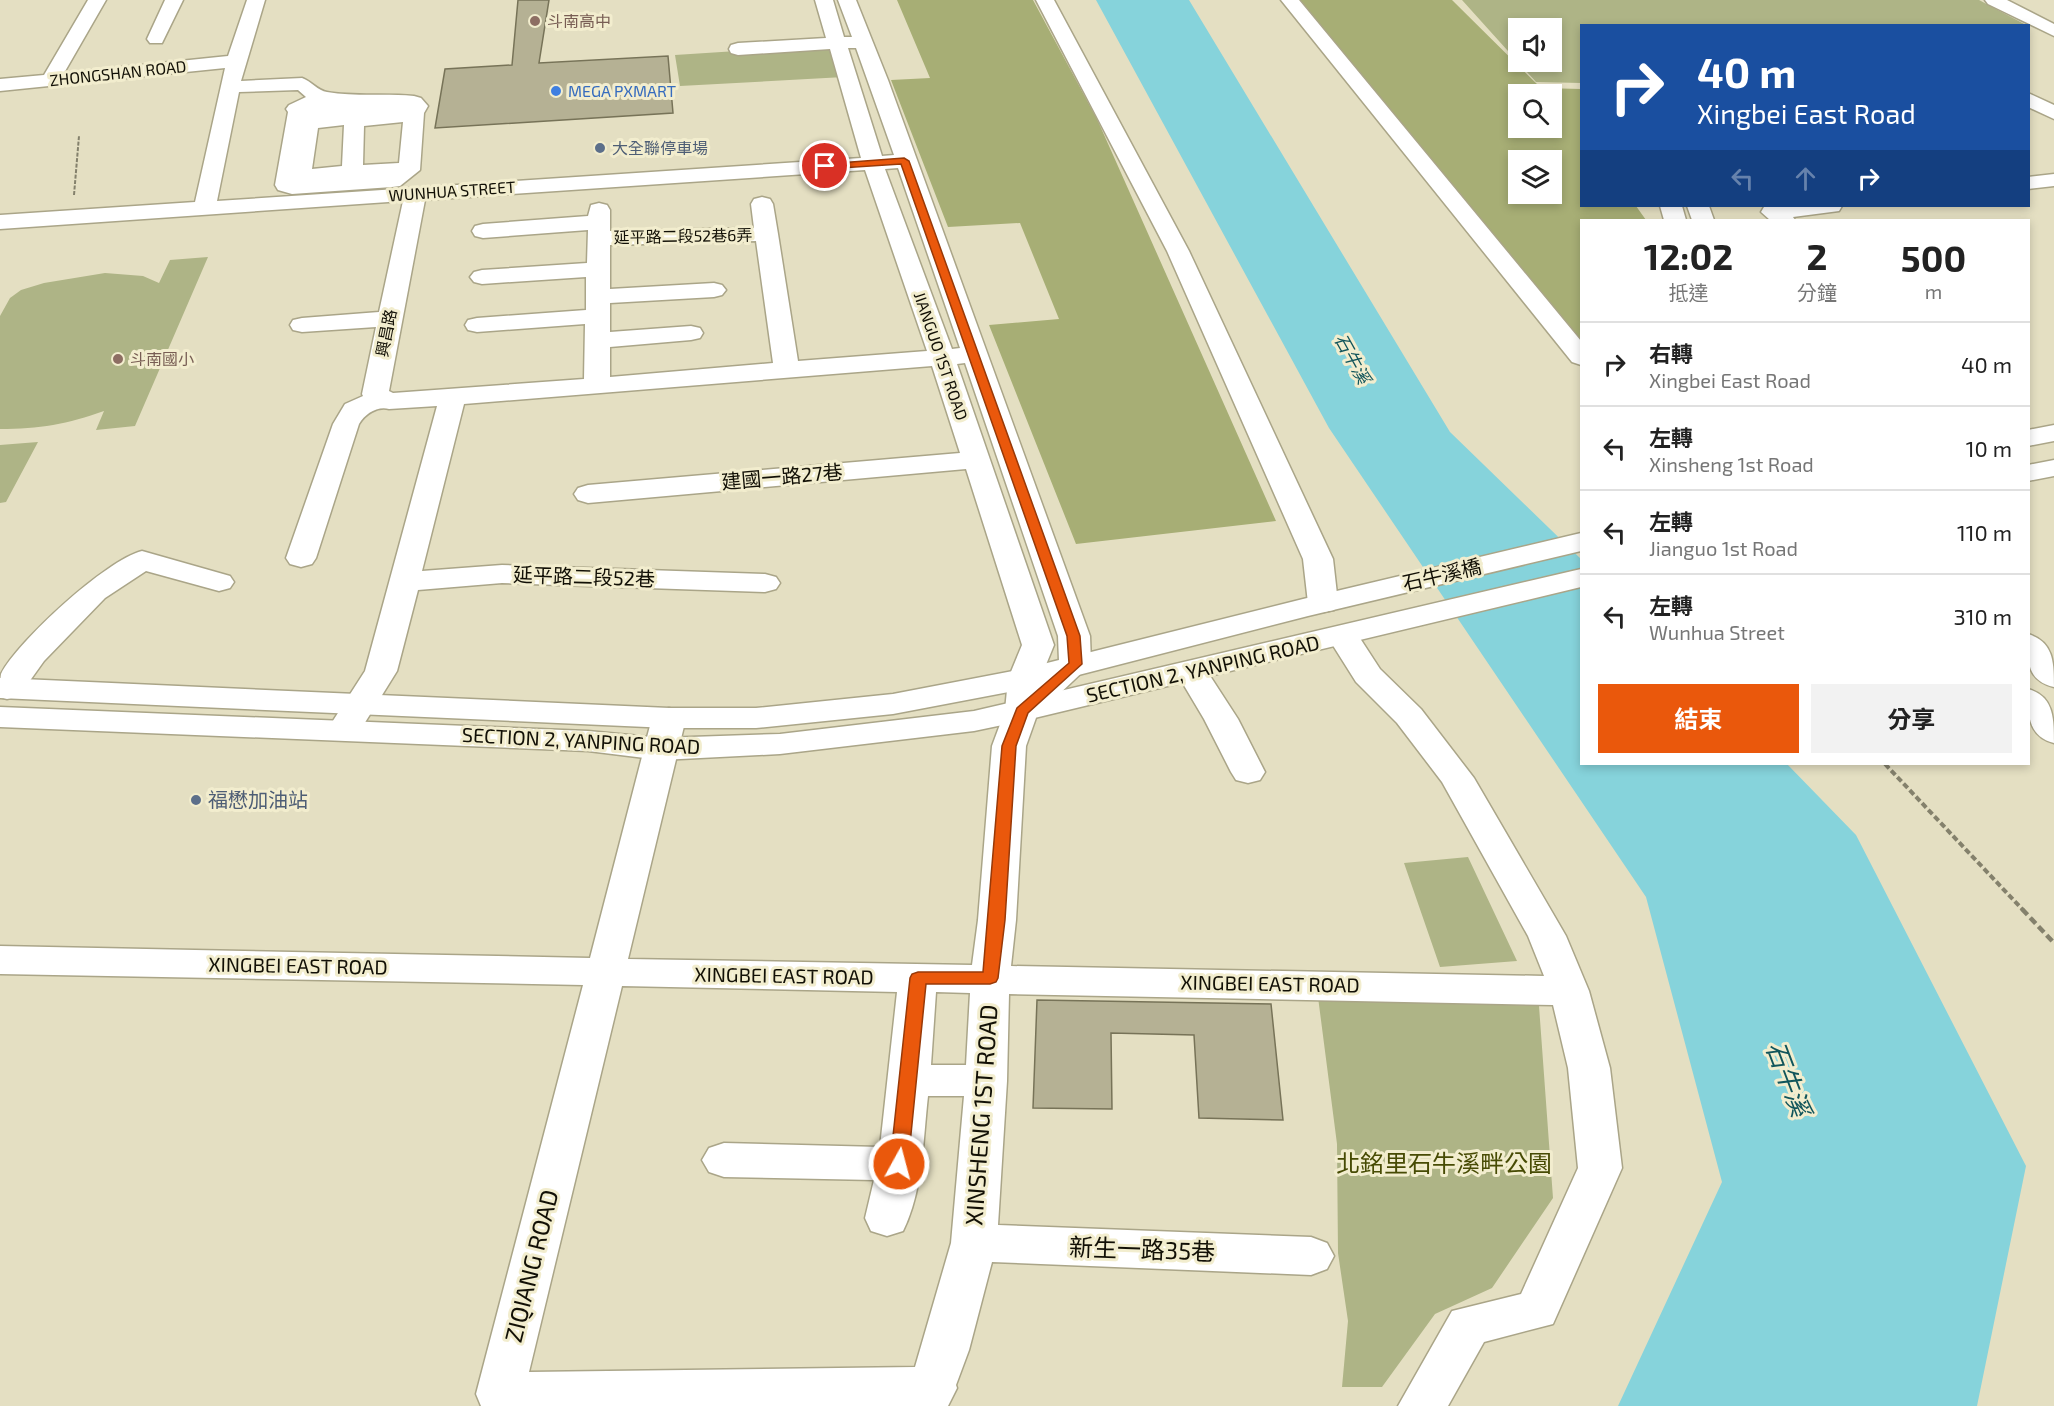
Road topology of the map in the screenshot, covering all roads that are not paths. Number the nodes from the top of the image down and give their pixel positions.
1 (97, 0) edge
2 (174, 0) edge
3 (256, 0) edge
4 (824, 0) edge
5 (847, 0) edge
6 (1045, 0) edge
7 (1290, 0) edge
8 (1994, 0) edge
9 (2054, 33) edge
10 (156, 39) dead end
11 (836, 40) junction
12 (772, 41) dead end
13 (863, 41) junction
14 (2040, 41) edge
15 (738, 49) dead end
16 (236, 61) junction
17 (50, 80) junction
18 (0, 85) edge
19 (231, 87) junction
20 (2030, 100) edge
21 (414, 113) junction
22 (2054, 113) edge
23 (904, 161) junction
24 (874, 163) junction
25 (352, 172) junction
26 (2054, 180) edge
27 (409, 183) junction
28 (2030, 183) edge
29 (762, 204) dead end
30 (1821, 207) edge
31 (205, 208) junction
32 (1783, 219) edge
33 (0, 222) edge
34 (599, 223) junction
35 (483, 231) dead end
36 (767, 234) junction
37 (598, 269) junction
38 (482, 277) dead end
39 (714, 290) dead end
40 (598, 318) junction
41 (388, 319) junction
42 (302, 325) dead end
43 (477, 325) dead end
44 (691, 333) dead end
45 (973, 355) junction
46 (1580, 356) edge
47 (942, 357) junction
48 (787, 370) junction
49 (597, 384) junction
50 (453, 397) junction
51 (381, 398) junction
52 (2054, 433) edge
53 (2030, 438) edge
54 (977, 460) junction
55 (2054, 468) edge
56 (2030, 473) edge
57 (588, 494) dead end
58 (1580, 542) edge
59 (302, 558) dead end
60 (1580, 578) edge
61 (219, 582) dead end
62 (405, 582) junction
63 (765, 583) dead end
64 (1325, 621) junction
65 (2030, 647) edge
66 (1076, 664) junction
67 (1192, 672) junction
68 (2054, 677) edge
69 (1023, 695) junction
70 (2, 698) edge
71 (2030, 702) edge
72 (353, 717) junction
73 (665, 733) junction
74 (2054, 733) edge
75 (1248, 772) dead end
76 (0, 960) edge
77 (605, 973) junction
78 (918, 978) junction
79 (990, 978) junction
80 (1569, 990) junction
81 (909, 1080) junction
82 (986, 1081) junction
83 (724, 1160) dead end
84 (899, 1164) junction
85 (887, 1218) dead end
86 (974, 1243) junction
87 (1311, 1256) dead end
88 (929, 1397) edge
89 (1422, 1406) edge

1 - 17 street
2 - 10 street
3 - 16 street
4 - 11 street, JIANGUO 1ST ROAD
5 - 13 street, JIANGUO 1ST ROAD
6 - 64 street
7 - 46 street
8 - 9 street
9 - 14 street
11 - 12 street
11 - 13 street
11 - 15 street
11 - 24 street, JIANGUO 1ST ROAD
13 - 23 street, JIANGUO 1ST ROAD
16 - 17 street, ZHONGSHAN ROAD
16 - 19 street
17 - 18 street, ZHONGSHAN ROAD
19 - 21 street
19 - 31 street
20 - 22 street
21 - 25 street
21 - 27 street, 興昌路
23 - 24 street, WUNHUA STREET
23 - 45 street, JIANGUO 1ST ROAD
24 - 27 street, WUNHUA STREET
24 - 47 street, JIANGUO 1ST ROAD
25 - 27 street
25 - 27 street
26 - 28 street
27 - 31 street, WUNHUA STREET
27 - 41 street, 興昌路
29 - 36 street
30 - 32 street
31 - 33 street, WUNHUA STREET
34 - 35 street, 延平路二段52巷6弄
34 - 36 street, 延平路二段52巷6弄
34 - 37 street
36 - 48 street
37 - 38 street
37 - 40 street
39 - 40 street
40 - 43 street
40 - 44 street
40 - 49 street
41 - 42 street
41 - 51 street, 興昌路
45 - 47 street
45 - 66 street, JIANGUO 1ST ROAD
47 - 48 street
47 - 54 street, JIANGUO 1ST ROAD
48 - 49 street
49 - 50 street
50 - 51 street
50 - 62 street
51 - 59 street
52 - 53 street
54 - 57 street, 建國一路27巷
54 - 69 street, JIANGUO 1ST ROAD
55 - 56 street
58 - 64 street, 石牛溪橋
60 - 64 street, 石牛溪橋
61 - 70 street
62 - 63 street, 延平路二段52巷
62 - 72 street
64 - 66 street, SECTION 2, YANPING ROAD
64 - 67 street, SECTION 2, YANPING ROAD
64 - 80 street
65 - 68 street
66 - 69 street, XINSHENG 1ST ROAD
67 - 69 street, SECTION 2, YANPING ROAD
67 - 75 street
69 - 73 street, SECTION 2, YANPING ROAD
69 - 79 street, XINSHENG 1ST ROAD
70 - 72 street, SECTION 2, YANPING ROAD
71 - 74 street
72 - 73 street, SECTION 2, YANPING ROAD
73 - 77 street, ZIQIANG ROAD
76 - 77 street, XINGBEI EAST ROAD
77 - 78 street, XINGBEI EAST ROAD
77 - 88 street, ZIQIANG ROAD
78 - 79 street, XINGBEI EAST ROAD
78 - 81 street
79 - 80 street, XINGBEI EAST ROAD
79 - 82 street, XINSHENG 1ST ROAD
80 - 89 street
81 - 82 street
81 - 84 street
82 - 86 street, XINSHENG 1ST ROAD
83 - 84 street
84 - 85 street
86 - 87 street, 新生一路35巷
86 - 88 street, XINSHENG 1ST ROAD

